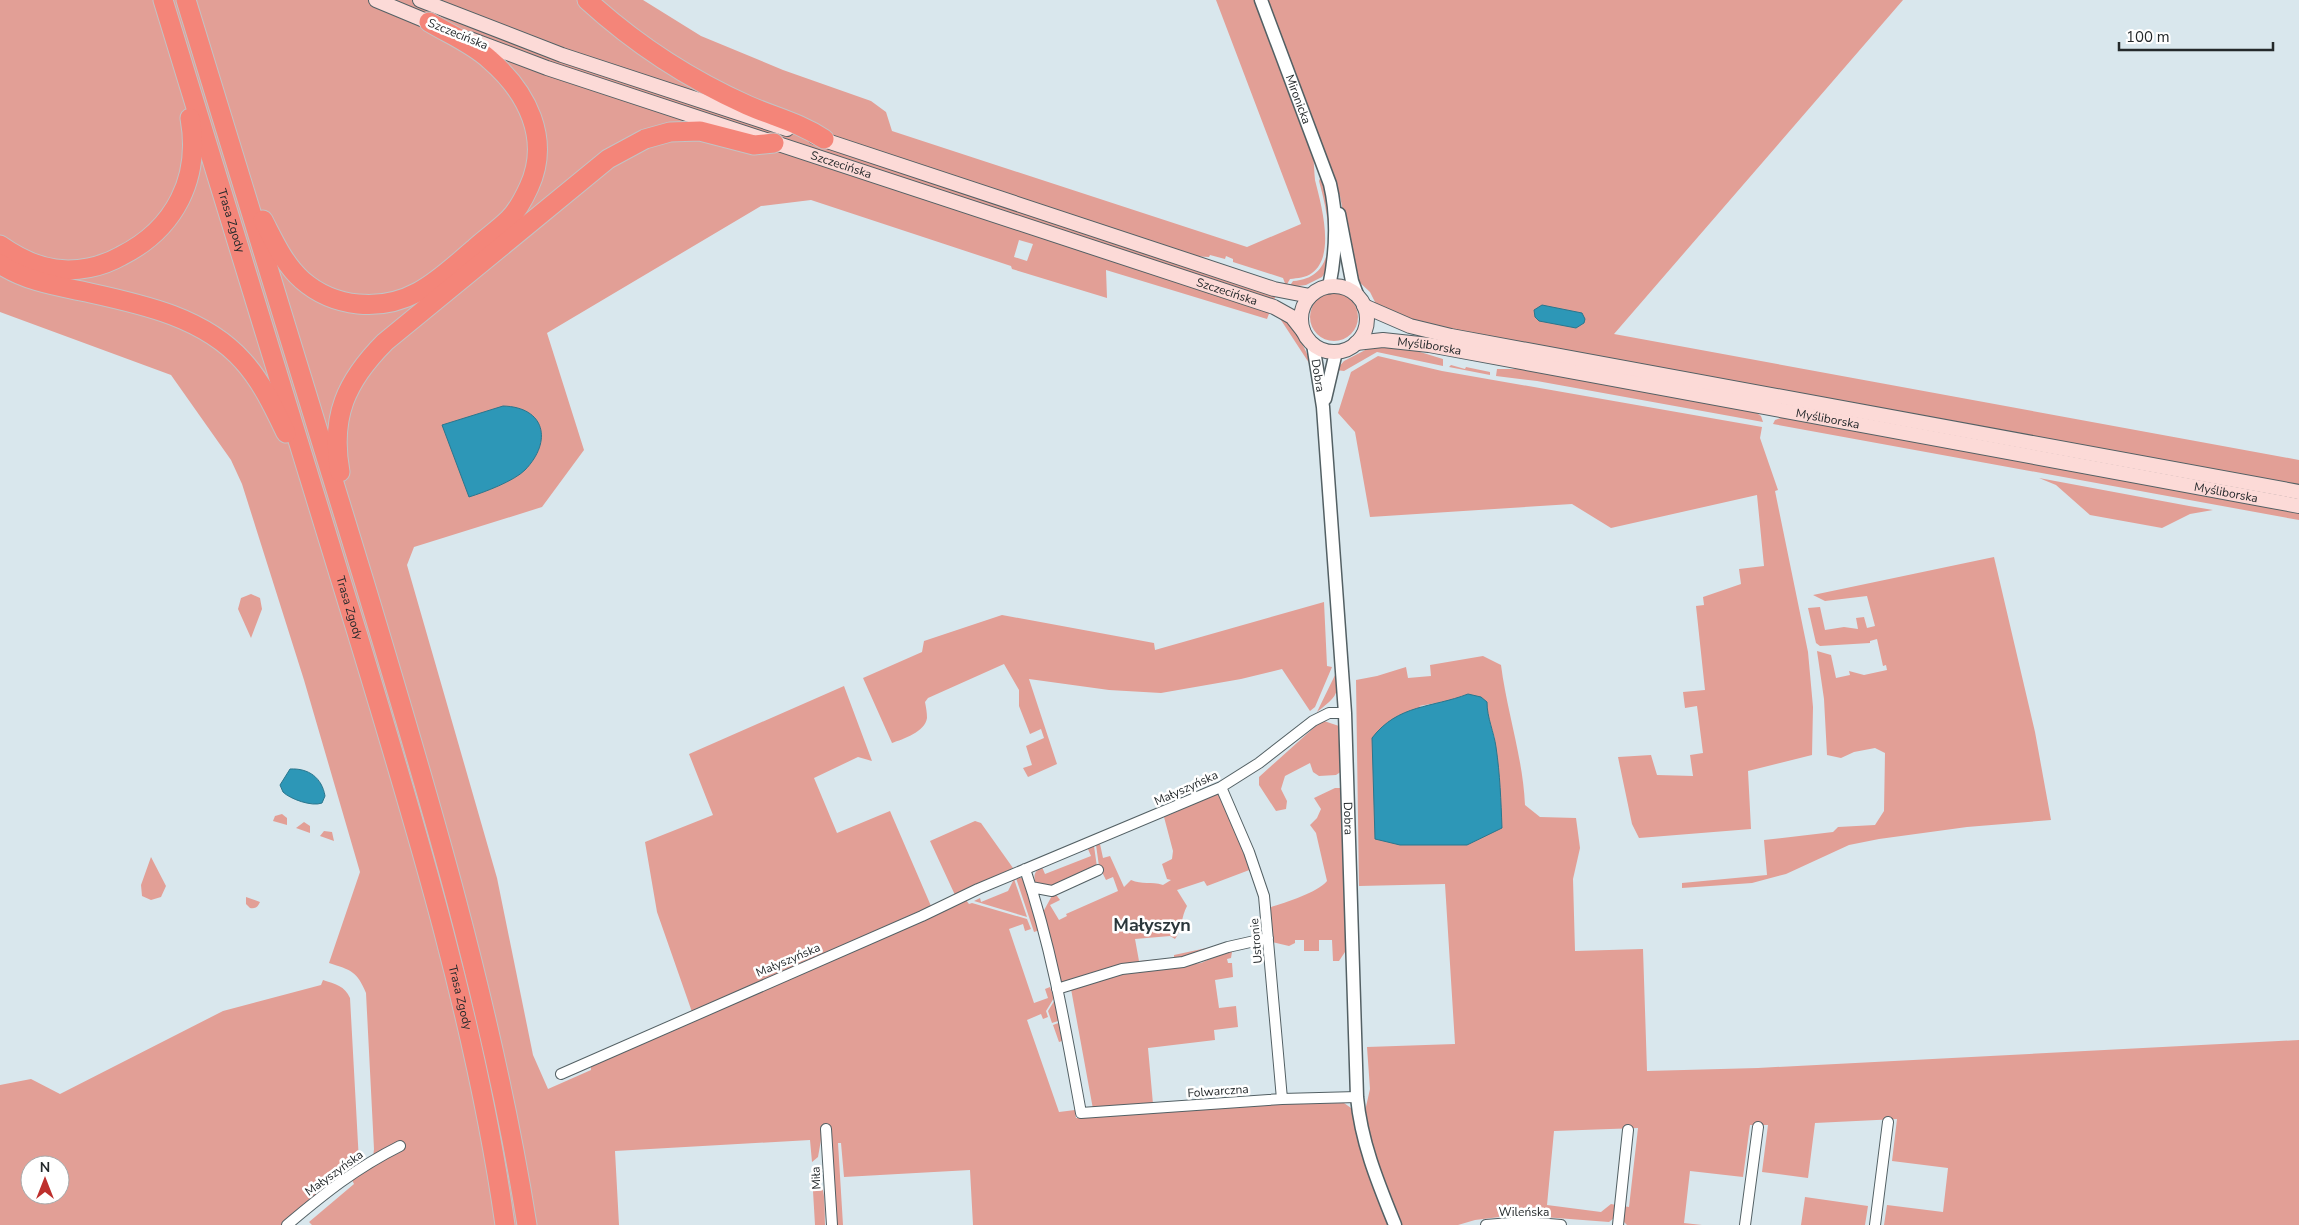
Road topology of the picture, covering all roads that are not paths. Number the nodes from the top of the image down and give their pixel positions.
1 (163, 0) edge
2 (186, 0) edge
3 (376, 0) edge
4 (420, 0) edge
5 (588, 0) edge
6 (1261, 0) edge
7 (429, 22) junction
8 (176, 43) junction
9 (824, 139) junction
10 (230, 143) junction
11 (774, 144) junction
12 (1334, 200) junction
13 (0, 245) edge
14 (0, 264) edge
15 (1329, 287) junction
16 (1310, 296) junction
17 (1361, 301) junction
18 (1303, 331) junction
19 (1356, 343) junction
20 (1313, 344) junction
21 (1336, 352) junction
22 (1323, 407) junction
23 (2299, 492) edge
24 (316, 498) junction
25 (2299, 506) edge
26 (353, 545) junction
27 (1345, 713) junction
28 (1221, 787) junction
29 (1025, 869) junction
30 (1098, 870) dead end
31 (1031, 887) junction
32 (1268, 938) junction
33 (1057, 989) junction
34 (560, 1074) dead end
35 (1357, 1096) junction
36 (1282, 1100) junction
37 (1888, 1122) dead end
38 (1758, 1127) dead end
39 (826, 1129) dead end
40 (1628, 1130) dead end
41 (400, 1146) dead end
42 (287, 1225) edge
43 (505, 1225) edge
44 (526, 1225) edge
45 (832, 1225) edge
46 (1395, 1225) edge
47 (1486, 1225) edge
48 (1561, 1225) edge
49 (1618, 1225) edge
50 (1745, 1225) edge
51 (1875, 1225) edge

1 - 8 highway, Trasa Zgody
2 - 10 highway, Trasa Zgody
3 - 7 main road, Szczecińska
4 - 9 main road, Szczecińska
5 - 9 highway
6 - 12 street, Mironicka
7 - 10 highway
7 - 11 main road, Szczecińska
8 - 13 highway
8 - 24 highway, Trasa Zgody
9 - 16 main road, Szczecińska
10 - 26 highway, Trasa Zgody
11 - 18 main road, Szczecińska
11 - 26 highway
12 - 15 street, Mironicka
12 - 17 street, Mironicka
14 - 24 highway
15 - 16 main road
15 - 17 main road
16 - 18 main road
17 - 19 main road
17 - 23 main road, Myśliborska
18 - 20 main road
19 - 21 main road
19 - 25 main road, Myśliborska
20 - 21 main road
20 - 22 street, Dobra
21 - 22 street, Dobra
22 - 27 street, Dobra
24 - 43 highway, Trasa Zgody
26 - 44 highway, Trasa Zgody
27 - 28 street, Małyszyńska
27 - 35 street, Dobra
28 - 29 street, Małyszyńska
28 - 32 street, Ustronie
29 - 31 street
29 - 34 street, Małyszyńska
30 - 31 street
31 - 33 street
32 - 33 street
32 - 36 street, Ustronie
33 - 36 street, Folwarczna
35 - 36 street, Folwarczna
35 - 46 street, Dobra
37 - 51 street
38 - 50 street
39 - 45 street, Miła
40 - 49 street
41 - 42 street, Małyszyńska
47 - 48 street, Wileńska

